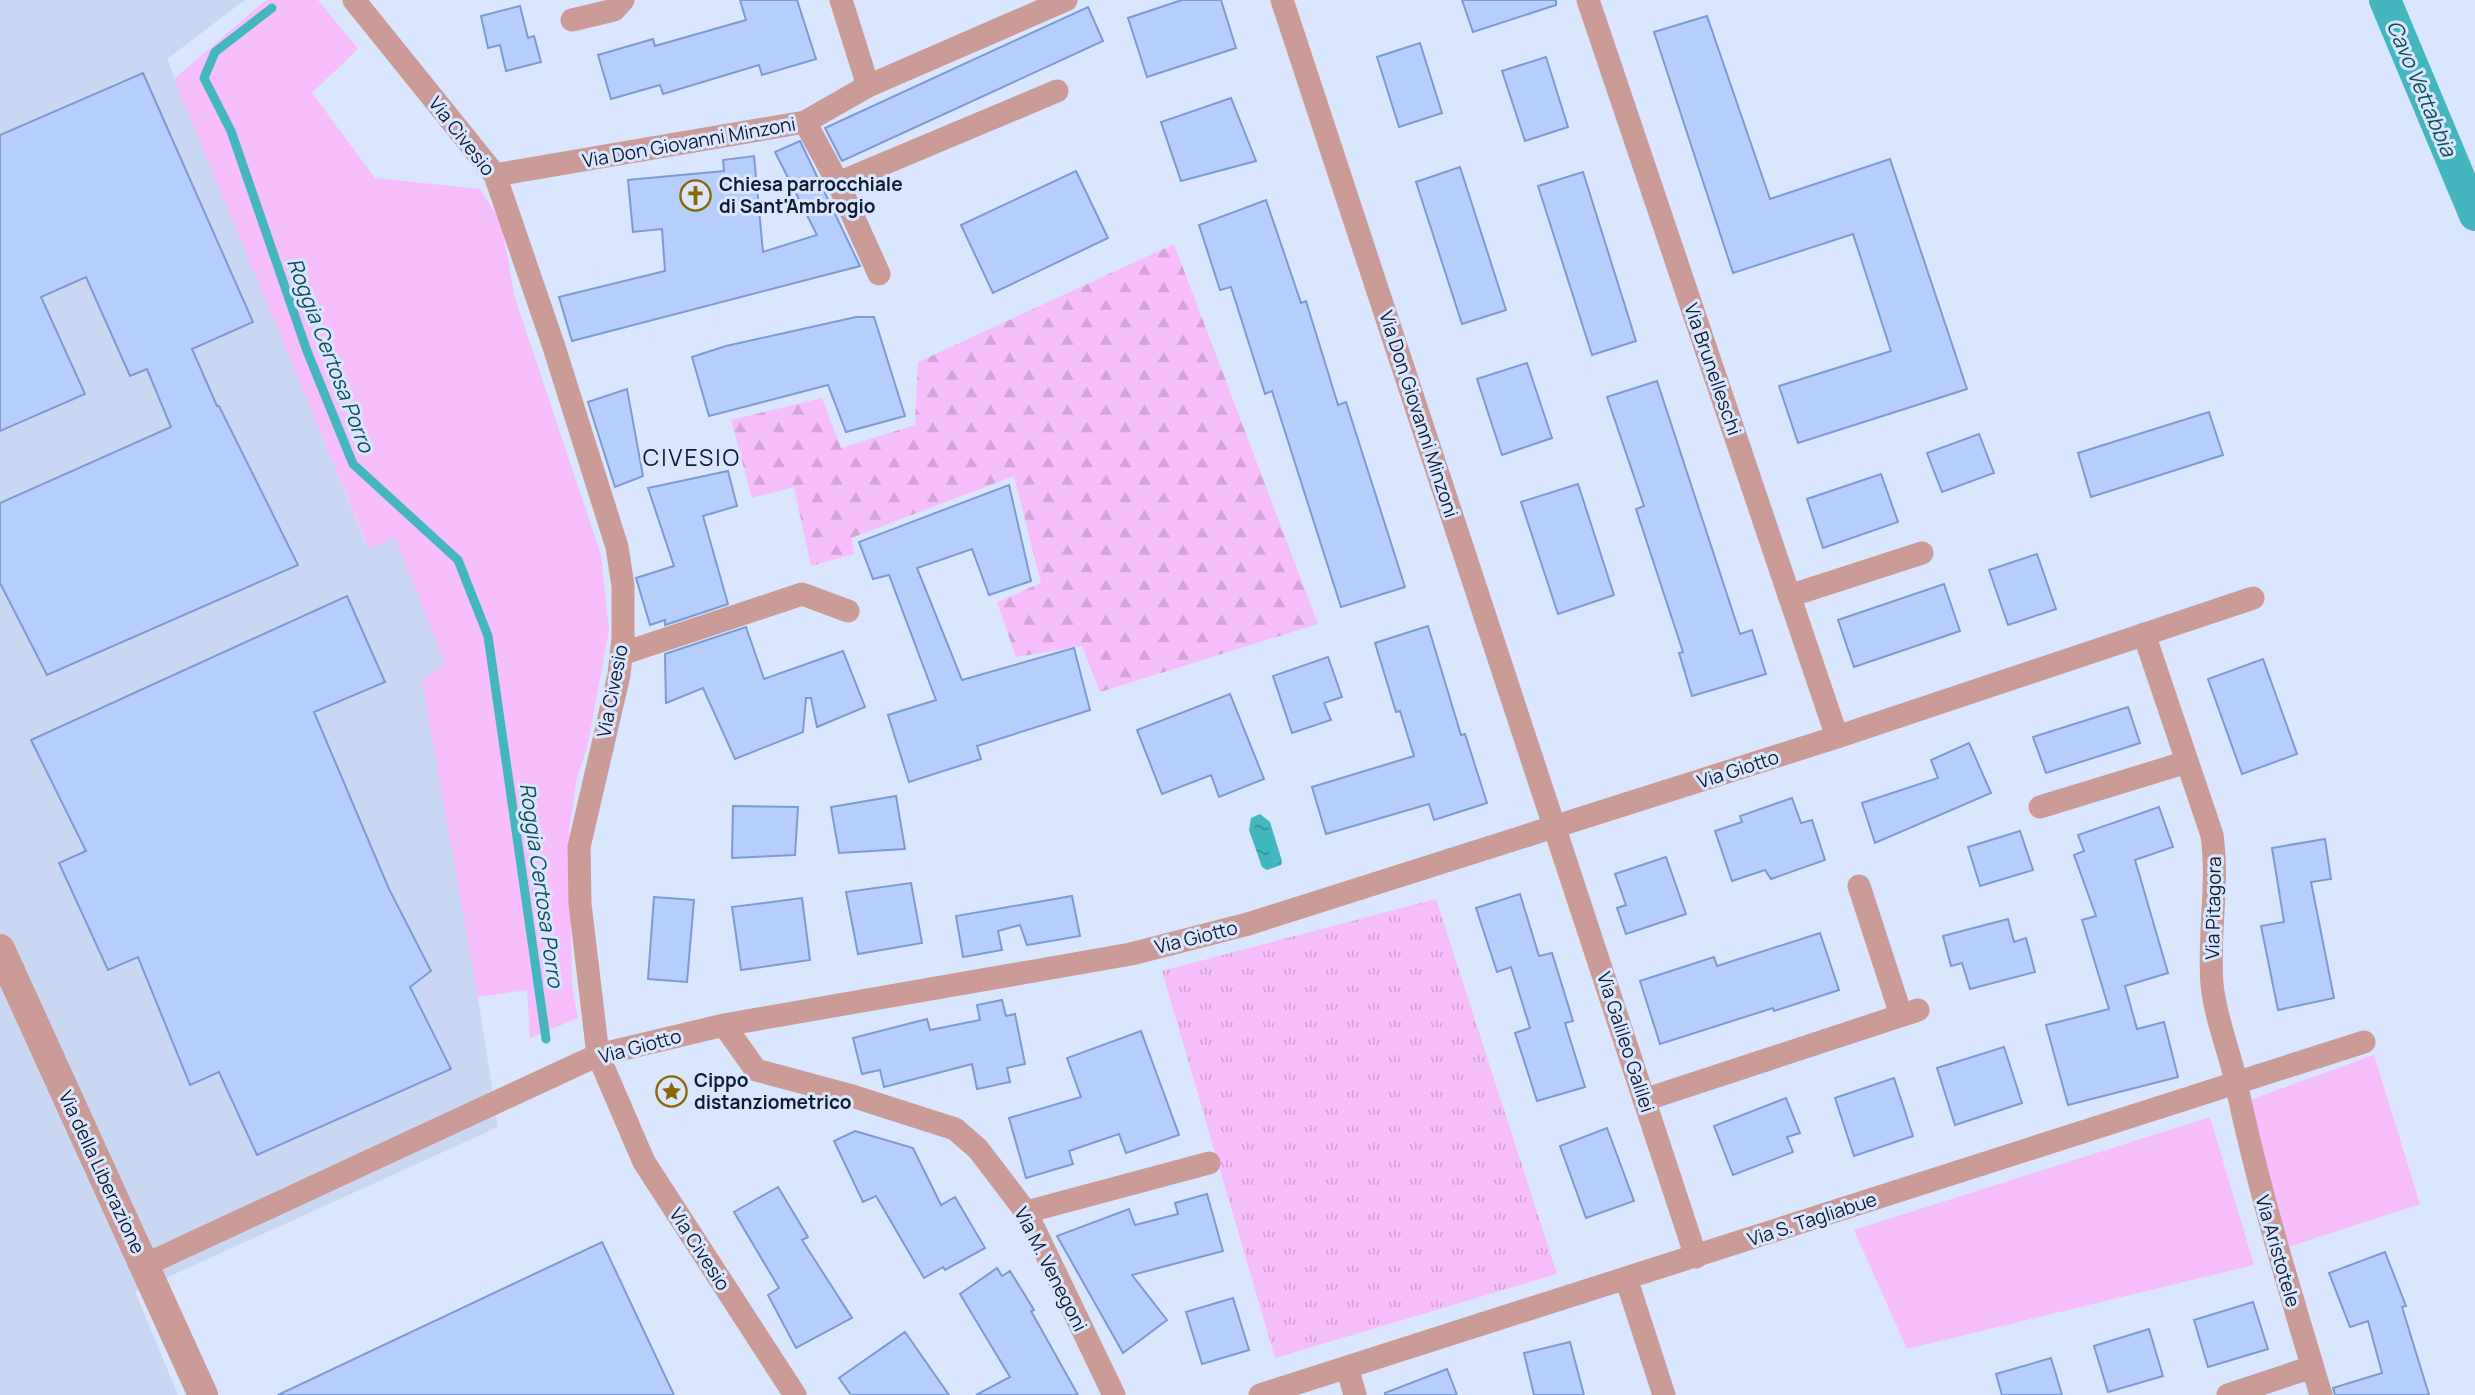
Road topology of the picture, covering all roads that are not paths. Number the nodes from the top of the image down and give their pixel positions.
1 (354, 0) edge
2 (623, 0) edge
3 (841, 0) edge
4 (1066, 0) edge
5 (1282, 0) edge
6 (1588, 0) edge
7 (572, 20) dead end
8 (868, 86) junction
9 (1056, 91) dead end
10 (805, 122) junction
11 (495, 175) junction
12 (838, 183) junction
13 (879, 274) dead end
14 (1922, 553) dead end
15 (1789, 596) junction
16 (2253, 598) dead end
17 (848, 611) dead end
18 (2144, 634) junction
19 (621, 654) junction
20 (1837, 737) junction
21 (2187, 762) junction
22 (2040, 807) dead end
23 (1556, 827) junction
24 (1859, 886) dead end
25 (0, 949) edge
26 (724, 1025) junction
27 (2364, 1042) dead end
28 (598, 1055) junction
29 (2238, 1095) junction
30 (1644, 1100) junction
31 (1209, 1163) dead end
32 (1026, 1212) junction
33 (1696, 1257) junction
34 (145, 1265) junction
35 (1626, 1278) junction
36 (1346, 1367) junction
37 (2312, 1367) junction
38 (202, 1395) edge
39 (795, 1395) edge
40 (1114, 1395) edge
41 (1260, 1395) edge
42 (1355, 1395) edge
43 (1664, 1395) edge
44 (2228, 1395) edge
45 (2321, 1395) edge

1 - 11 street, Via Civesio
2 - 7 street
3 - 8 street
4 - 8 street, Via Don Giovanni Minzoni
5 - 23 street, Via Don Giovanni Minzoni
6 - 15 street, Via Brunelleschi
8 - 10 street, Via Don Giovanni Minzoni
9 - 12 street
10 - 11 street, Via Don Giovanni Minzoni
10 - 12 street
11 - 19 street, Via Civesio
12 - 13 street
14 - 15 street
15 - 20 street, Via Brunelleschi
16 - 18 street, Via Giotto
17 - 19 street
18 - 20 street, Via Giotto
18 - 21 street, Via Pitagora
19 - 28 street, Via Civesio
20 - 23 street, Via Giotto
21 - 22 street
21 - 29 street, Via Pitagora
23 - 26 street, Via Giotto
23 - 30 street, Via Galileo Galilei
24 - 30 street
25 - 34 street, Via della Liberazione
26 - 28 street, Via Giotto
26 - 32 street, Via M. Venegoni
27 - 29 street, Via S. Tagliabue
28 - 34 street, Via Giotto
28 - 39 street, Via Civesio
29 - 33 street, Via S. Tagliabue
29 - 37 street, Via Aristotele
30 - 33 street, Via Galileo Galilei
31 - 32 street
32 - 40 street, Via M. Venegoni
33 - 35 street, Via S. Tagliabue
34 - 38 street, Via della Liberazione
35 - 36 street, Via S. Tagliabue
35 - 43 street
36 - 41 street, Via S. Tagliabue
36 - 42 street
37 - 44 street
37 - 45 street, Via Aristotele

